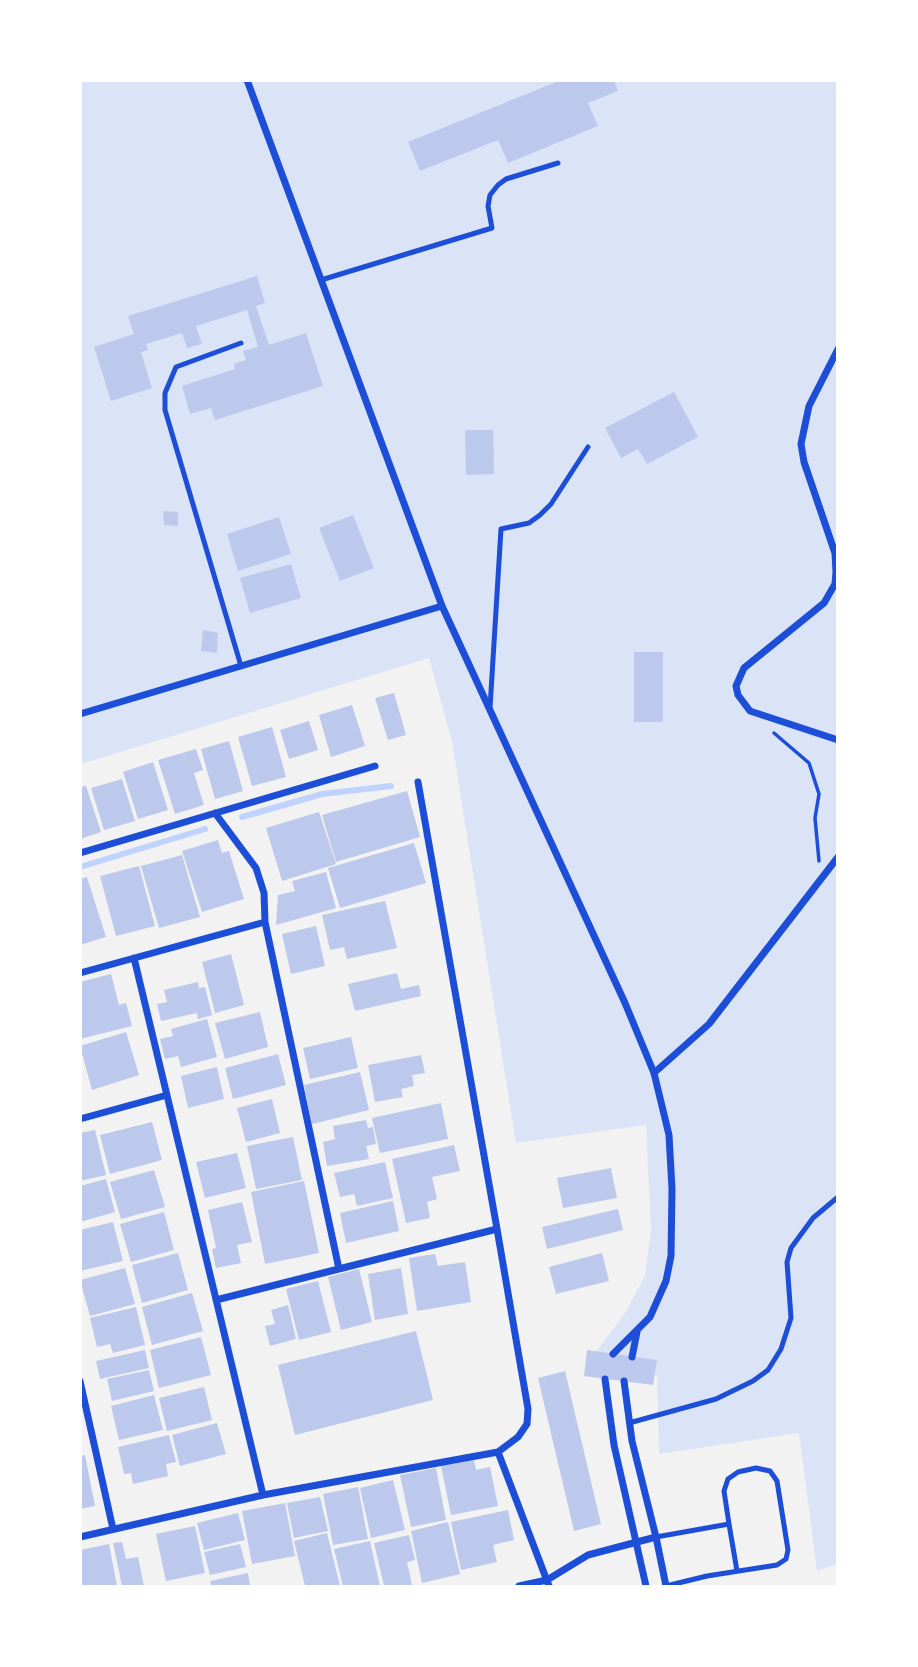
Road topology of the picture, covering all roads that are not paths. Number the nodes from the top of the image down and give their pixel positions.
1 (247, 80) edge
2 (558, 163) dead end
3 (321, 280) junction
4 (241, 342) dead end
5 (838, 349) edge
6 (588, 447) dead end
7 (442, 606) junction
8 (241, 666) junction
9 (490, 709) junction
10 (80, 714) edge
11 (838, 740) edge
12 (375, 766) dead end
13 (418, 782) dead end
14 (215, 813) junction
15 (80, 853) edge
16 (838, 857) edge
17 (265, 922) junction
18 (134, 958) junction
19 (80, 973) edge
20 (654, 1073) junction
21 (167, 1095) junction
22 (80, 1119) edge
23 (838, 1198) edge
24 (497, 1230) junction
25 (339, 1269) junction
26 (216, 1300) junction
27 (638, 1331) junction
28 (613, 1354) dead end
29 (632, 1357) dead end
30 (606, 1379) dead end
31 (81, 1381) edge
32 (624, 1381) dead end
33 (629, 1423) junction
34 (498, 1452) junction
35 (262, 1495) junction
36 (729, 1524) junction
37 (113, 1529) junction
38 (80, 1537) edge
39 (656, 1537) junction
40 (636, 1542) junction
41 (737, 1571) junction
42 (548, 1583) edge
43 (666, 1586) edge
44 (519, 1587) edge
45 (646, 1587) edge

1 - 3 street
2 - 3 lane
3 - 7 street
4 - 8 lane
5 - 11 street
6 - 9 lane
7 - 8 street
7 - 9 street
8 - 10 street
9 - 20 street
12 - 14 street
13 - 24 street
14 - 15 street
14 - 17 street
16 - 20 street
17 - 18 street
17 - 25 street
18 - 19 street
18 - 21 street
20 - 27 street
21 - 22 street
21 - 26 street
23 - 33 lane
24 - 25 street
24 - 34 street
25 - 26 street
26 - 35 street
27 - 28 street
27 - 29 street
30 - 40 street
31 - 37 street
32 - 33 street
33 - 39 street
34 - 35 street
34 - 42 street
35 - 37 street
36 - 39 lane
36 - 41 lane
36 - 41 lane
37 - 38 street
39 - 40 street
39 - 43 street
40 - 42 street
40 - 45 street
41 - 43 lane
42 - 44 street

